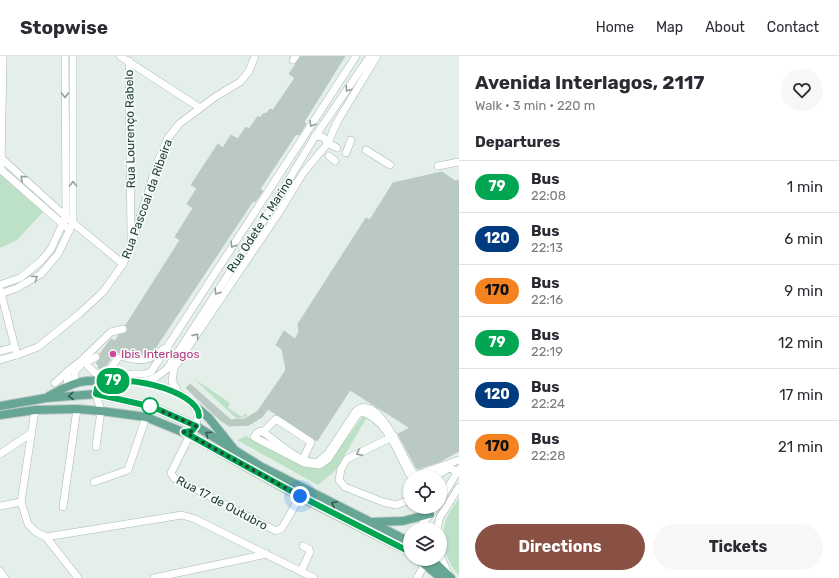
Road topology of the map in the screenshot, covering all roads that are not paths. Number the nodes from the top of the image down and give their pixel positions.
1 (3, 56) edge
2 (65, 56) edge
3 (72, 56) edge
4 (120, 56) edge
5 (255, 56) edge
6 (370, 56) edge
7 (378, 56) edge
8 (354, 59) edge
9 (129, 61) junction
10 (357, 75) junction
11 (200, 108) junction
12 (314, 139) junction
13 (351, 140) dead end
14 (328, 143) junction
15 (337, 148) dead end
16 (366, 150) dead end
17 (323, 151) junction
18 (305, 153) junction
19 (346, 153) dead end
20 (1, 158) edge
21 (316, 159) junction
22 (459, 162) edge
23 (390, 165) dead end
24 (438, 166) dead end
25 (1, 169) edge
26 (131, 207) junction
27 (144, 207) junction
28 (66, 216) junction
29 (63, 224) junction
30 (72, 227) junction
31 (241, 232) junction
32 (255, 232) junction
33 (132, 246) junction
34 (123, 264) junction
35 (0, 285) edge
36 (0, 292) edge
37 (200, 295) junction
38 (207, 307) junction
39 (123, 329) dead end
40 (168, 345) junction
41 (14, 347) junction
42 (0, 351) edge
43 (17, 356) junction
44 (96, 357) dead end
45 (174, 358) junction
46 (151, 359) junction
47 (0, 360) edge
48 (85, 361) junction
49 (158, 364) junction
50 (169, 365) junction
51 (68, 371) junction
52 (146, 374) junction
53 (109, 377) junction
54 (141, 382) junction
55 (55, 383) dead end
56 (71, 385) junction
57 (96, 394) junction
58 (179, 394) junction
59 (46, 398) junction
60 (193, 404) junction
61 (0, 406) edge
62 (77, 409) junction
63 (35, 410) junction
64 (101, 410) junction
65 (357, 413) junction
66 (0, 415) edge
67 (146, 417) junction
68 (196, 426) junction
69 (30, 434) junction
70 (187, 434) junction
71 (263, 436) junction
72 (392, 436) junction
73 (96, 447) dead end
74 (238, 453) junction
75 (0, 454) edge
76 (303, 459) junction
77 (459, 460) edge
78 (408, 470) edge
79 (411, 470) edge
80 (435, 470) edge
81 (446, 470) edge
82 (459, 471) edge
83 (94, 482) dead end
84 (459, 488) edge
85 (447, 490) edge
86 (300, 496) junction
87 (21, 502) junction
88 (403, 502) edge
89 (0, 506) edge
90 (63, 507) dead end
91 (430, 514) joint
92 (368, 522) junction
93 (424, 522) edge
94 (439, 522) edge
95 (46, 537) junction
96 (403, 542) edge
97 (403, 543) edge
98 (302, 546) dead end
99 (267, 554) junction
100 (423, 566) edge
101 (432, 566) edge
102 (444, 566) edge
103 (0, 571) edge
104 (301, 571) junction
105 (186, 575) edge
106 (447, 577) edge
107 (6, 578) edge
108 (78, 578) edge
109 (154, 578) edge
110 (314, 578) edge
111 (417, 578) edge

1 - 20 street
2 -> 28 street
30 -> 3 street
4 - 9 street
5 - 11 street, Rua Pascoal da Ribeira
6 - 10 street, Rua Odete T. Marino
7 - 14 street, Rua Odete T. Marino
8 - 10 street
8 -> 31 street
9 - 11 street
9 - 26 street, Rua Lourenço Rabelo
10 -> 12 street, Rua Odete T. Marino
11 - 27 street, Rua Pascoal da Ribeira
12 - 14 street
12 - 17 street
12 - 18 street, Rua Odete T. Marino
13 - 19 street
14 - 15 street
14 - 17 street, Rua Odete T. Marino
16 - 23 street
17 - 21 street, Rua Odete T. Marino
18 - 21 street
18 - 32 street, Rua Odete T. Marino
20 - 25 street
28 -> 20 street
58 -> 21 street, Rua Odete T. Marino
22 - 24 street
25 - 29 street
26 - 27 street
26 - 33 street, Rua Lourenço Rabelo
27 - 33 street, Rua Pascoal da Ribeira
28 - 29 street
28 - 30 street
29 - 30 street
29 - 35 street
30 - 34 street
36 -> 30 street
31 - 32 street
31 -> 37 street
32 -> 38 street, Rua Odete T. Marino
33 - 34 street, Rua Pascoal da Ribeira
34 - 43 street, Rua Pascoal da Ribeira
36 - 41 street
37 - 38 street
37 - 40 street
38 - 45 street, Rua Odete T. Marino
39 - 48 street
40 - 45 street
40 - 46 street
40 - 49 street
41 - 42 street
41 - 43 street
43 - 47 street, Rua Pascoal da Ribeira
44 - 48 street
45 - 50 street, Rua Odete T. Marino
46 - 52 street
46 - 53 street
48 - 51 street
48 - 53 street
48 - 56 street
49 - 50 street
49 - 52 street
50 - 54 street, Rua Odete T. Marino
51 - 55 street
51 - 56 street
52 - 53 street
53 - 54 street
53 - 56 main road
53 - 57 street
54 - 58 street
56 - 59 main road
57 -> 59 main road
57 - 64 street
57 - 68 main road
58 - 60 street
59 - 61 main road
60 - 68 street
60 - 74 main road
62 - 63 main road
62 - 64 main road
62 - 90 street
63 - 66 main road
63 - 69 street
64 - 67 main road
64 - 73 street
65 - 71 street
65 - 72 street
65 - 76 street
67 - 70 main road
67 - 83 street
68 - 70 street
74 -> 68 main road
69 - 75 street
69 - 87 street
70 - 86 main road
70 - 86 street, Rua 17 de Outubro
71 - 76 street
71 - 76 street
72 - 78 street
72 - 79 street
72 -> 88 street
92 -> 74 main road
77 - 80 street
81 - 82 street
82 - 85 street
84 - 94 street
86 - 97 main road
87 - 89 street
87 - 95 street
91 - 92 main road
91 - 93 street
92 - 96 main road
95 - 99 street
95 - 108 street
98 - 104 street
99 - 104 street
99 - 105 street
100 - 111 street
101 - 106 main road
102 - 106 street
103 - 107 street
104 - 110 street
105 - 109 street

